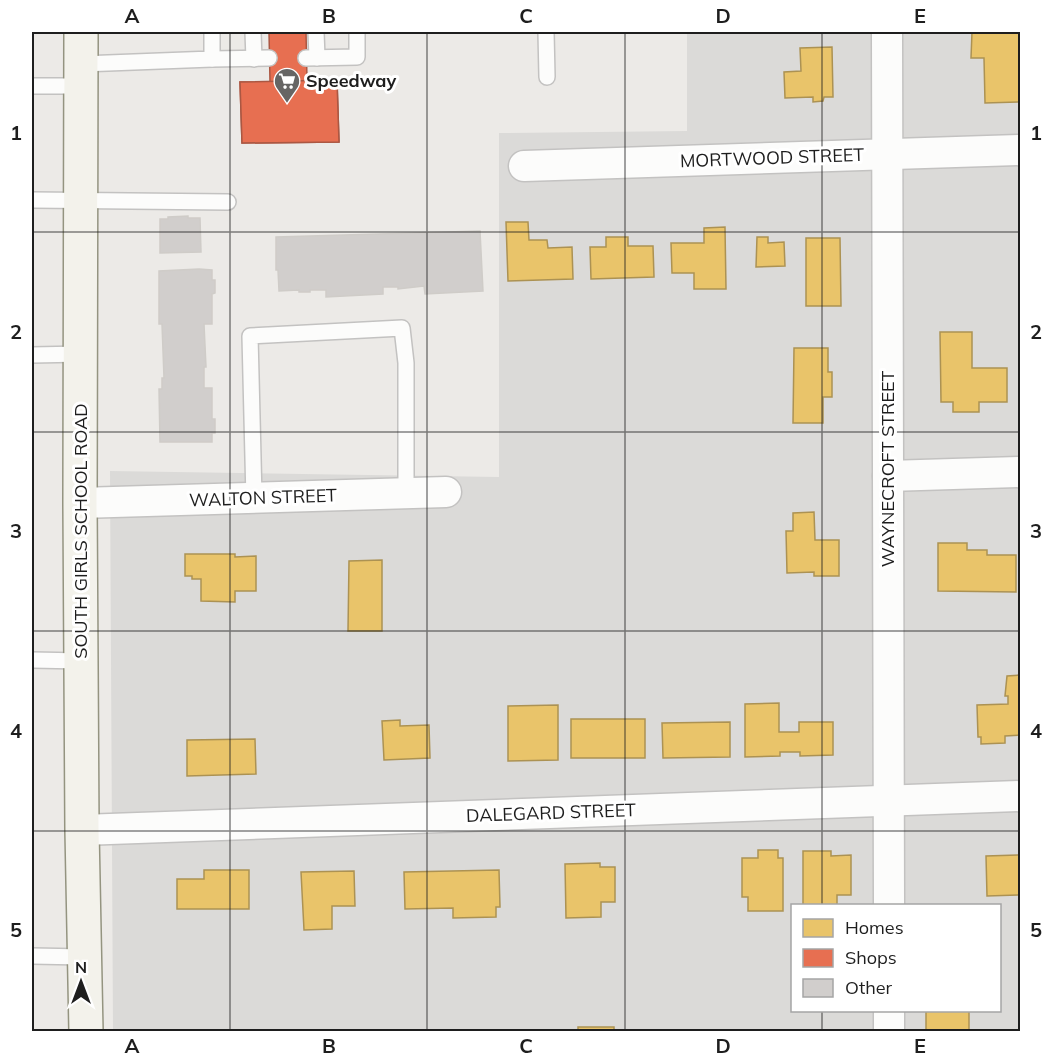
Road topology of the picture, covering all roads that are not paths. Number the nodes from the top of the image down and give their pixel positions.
1 (81, 32) edge
2 (212, 32) edge
3 (253, 32) edge
4 (316, 32) edge
5 (357, 32) edge
6 (546, 32) edge
7 (887, 32) edge
8 (213, 59) junction
9 (82, 75) junction
10 (548, 77) dead end
11 (32, 86) edge
12 (1020, 150) edge
13 (888, 154) junction
14 (524, 165) dead end
15 (32, 200) edge
16 (79, 201) junction
17 (228, 201) dead end
18 (82, 354) junction
19 (32, 355) edge
20 (1020, 472) edge
21 (888, 476) junction
22 (446, 492) dead end
23 (406, 493) junction
24 (254, 499) junction
25 (80, 503) junction
26 (32, 660) edge
27 (82, 661) junction
28 (1020, 796) edge
29 (888, 800) junction
30 (82, 830) junction
31 (889, 904) edge
32 (32, 956) edge
33 (84, 957) junction
34 (889, 1012) edge
35 (86, 1032) edge
36 (889, 1032) edge

1 - 9 main road, SOUTH GIRLS SCHOOL ROAD
2 - 8 lane
3 - 8 lane
4 - 5 lane
6 - 10 lane
7 - 13 street, WAYNECROFT STREET
8 - 9 lane
9 - 11 lane
9 - 16 main road, SOUTH GIRLS SCHOOL ROAD
12 - 13 street, MORTWOOD STREET
13 - 14 street, MORTWOOD STREET
13 - 21 street, WAYNECROFT STREET
15 - 16 lane
16 - 17 lane
16 - 18 main road, SOUTH GIRLS SCHOOL ROAD
18 - 19 lane
18 - 25 main road, SOUTH GIRLS SCHOOL ROAD
20 - 21 street
21 - 29 street, WAYNECROFT STREET
22 - 23 street, WALTON STREET
23 - 24 street, WALTON STREET
23 - 24 lane
24 - 25 street, WALTON STREET
25 - 27 main road, SOUTH GIRLS SCHOOL ROAD
26 - 27 lane
27 - 30 main road, SOUTH GIRLS SCHOOL ROAD
28 - 29 street, DALEGARD STREET
29 - 30 street, DALEGARD STREET
29 - 31 street, WAYNECROFT STREET
30 - 33 main road, SOUTH GIRLS SCHOOL ROAD
32 - 33 lane
33 - 35 main road, SOUTH GIRLS SCHOOL ROAD
34 - 36 street

